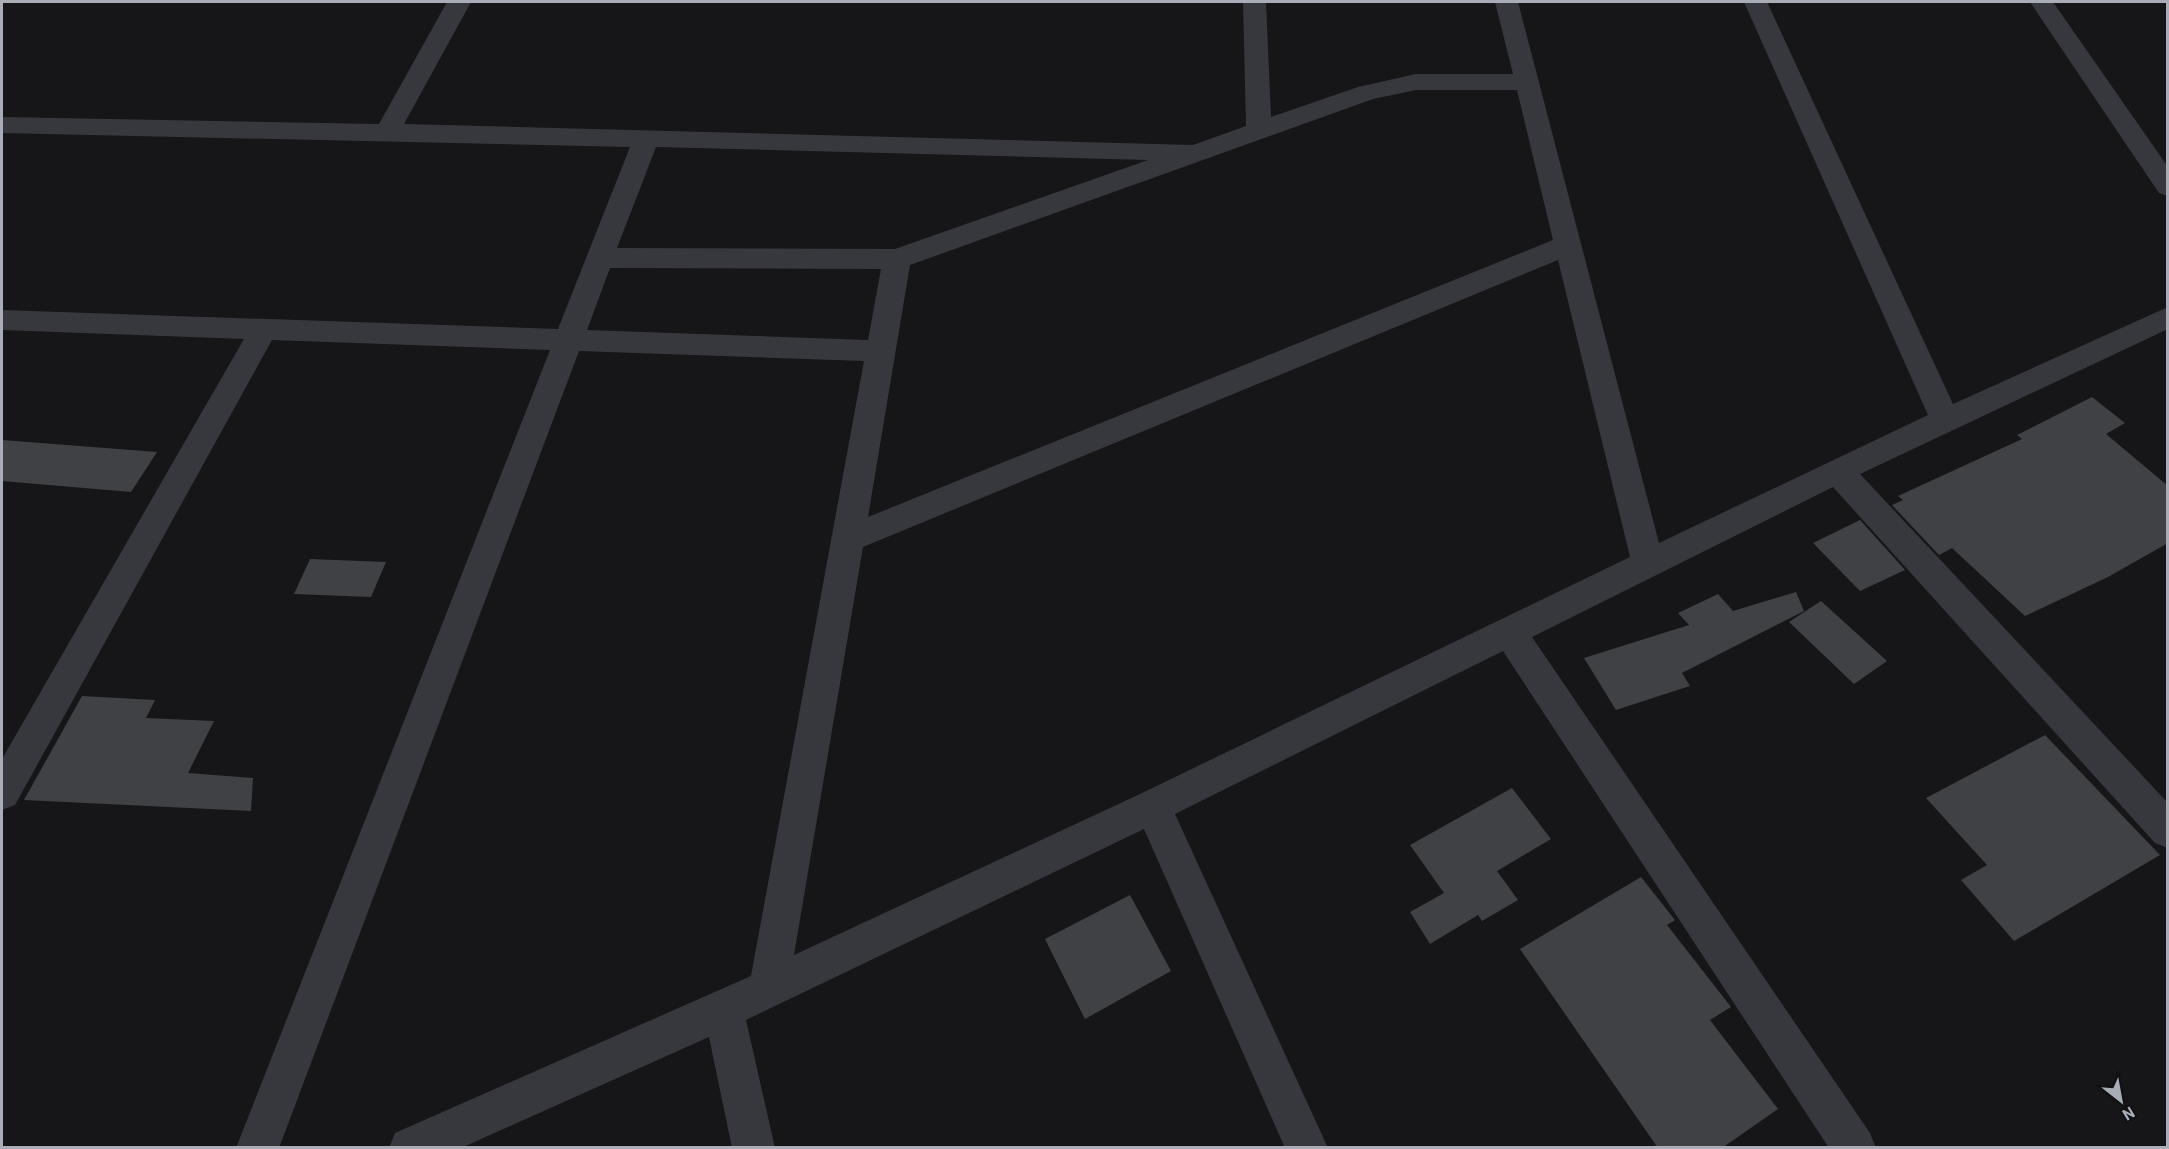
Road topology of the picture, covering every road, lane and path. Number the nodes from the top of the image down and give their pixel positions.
1 (459, 2) edge
2 (1254, 2) edge
3 (1507, 2) edge
4 (1756, 2) edge
5 (2042, 2) edge
6 (1527, 82) junction
7 (2, 125) edge
8 (1259, 129) junction
9 (387, 132) junction
10 (646, 139) junction
11 (1192, 153) junction
12 (2168, 188) edge
13 (1568, 245) junction
14 (600, 258) junction
15 (897, 259) junction
16 (2, 320) edge
17 (2162, 328) edge
18 (264, 329) junction
19 (568, 340) junction
20 (880, 351) junction
21 (1945, 419) junction
22 (1838, 471) junction
23 (847, 539) junction
24 (1648, 564) junction
25 (1509, 631) junction
26 (2, 793) edge
27 (1153, 806) junction
28 (2168, 830) edge
29 (769, 987) junction
30 (723, 1010) junction
31 (257, 1148) edge
32 (410, 1148) edge
33 (754, 1148) edge
34 (1307, 1148) edge
35 (1855, 1148) edge

1 - 9 street
2 - 8 street
3 - 6 street
4 - 21 street
5 - 12 street
6 - 8 street
6 - 13 street
7 - 9 street
8 - 11 street
9 - 10 street
10 - 11 street
10 - 14 street
11 - 15 street
13 - 23 street
13 - 24 street
14 - 15 street
14 - 19 street
15 - 20 street
16 - 18 street
17 - 21 street
18 - 19 street
18 - 26 street
19 - 20 street
19 - 31 street
20 - 23 street
21 - 22 street
22 - 24 street
22 - 28 street
23 - 29 street
24 - 25 street
25 - 27 street
25 - 35 street
27 - 29 street
27 - 34 street
29 - 30 street
30 - 32 street
30 - 33 street

